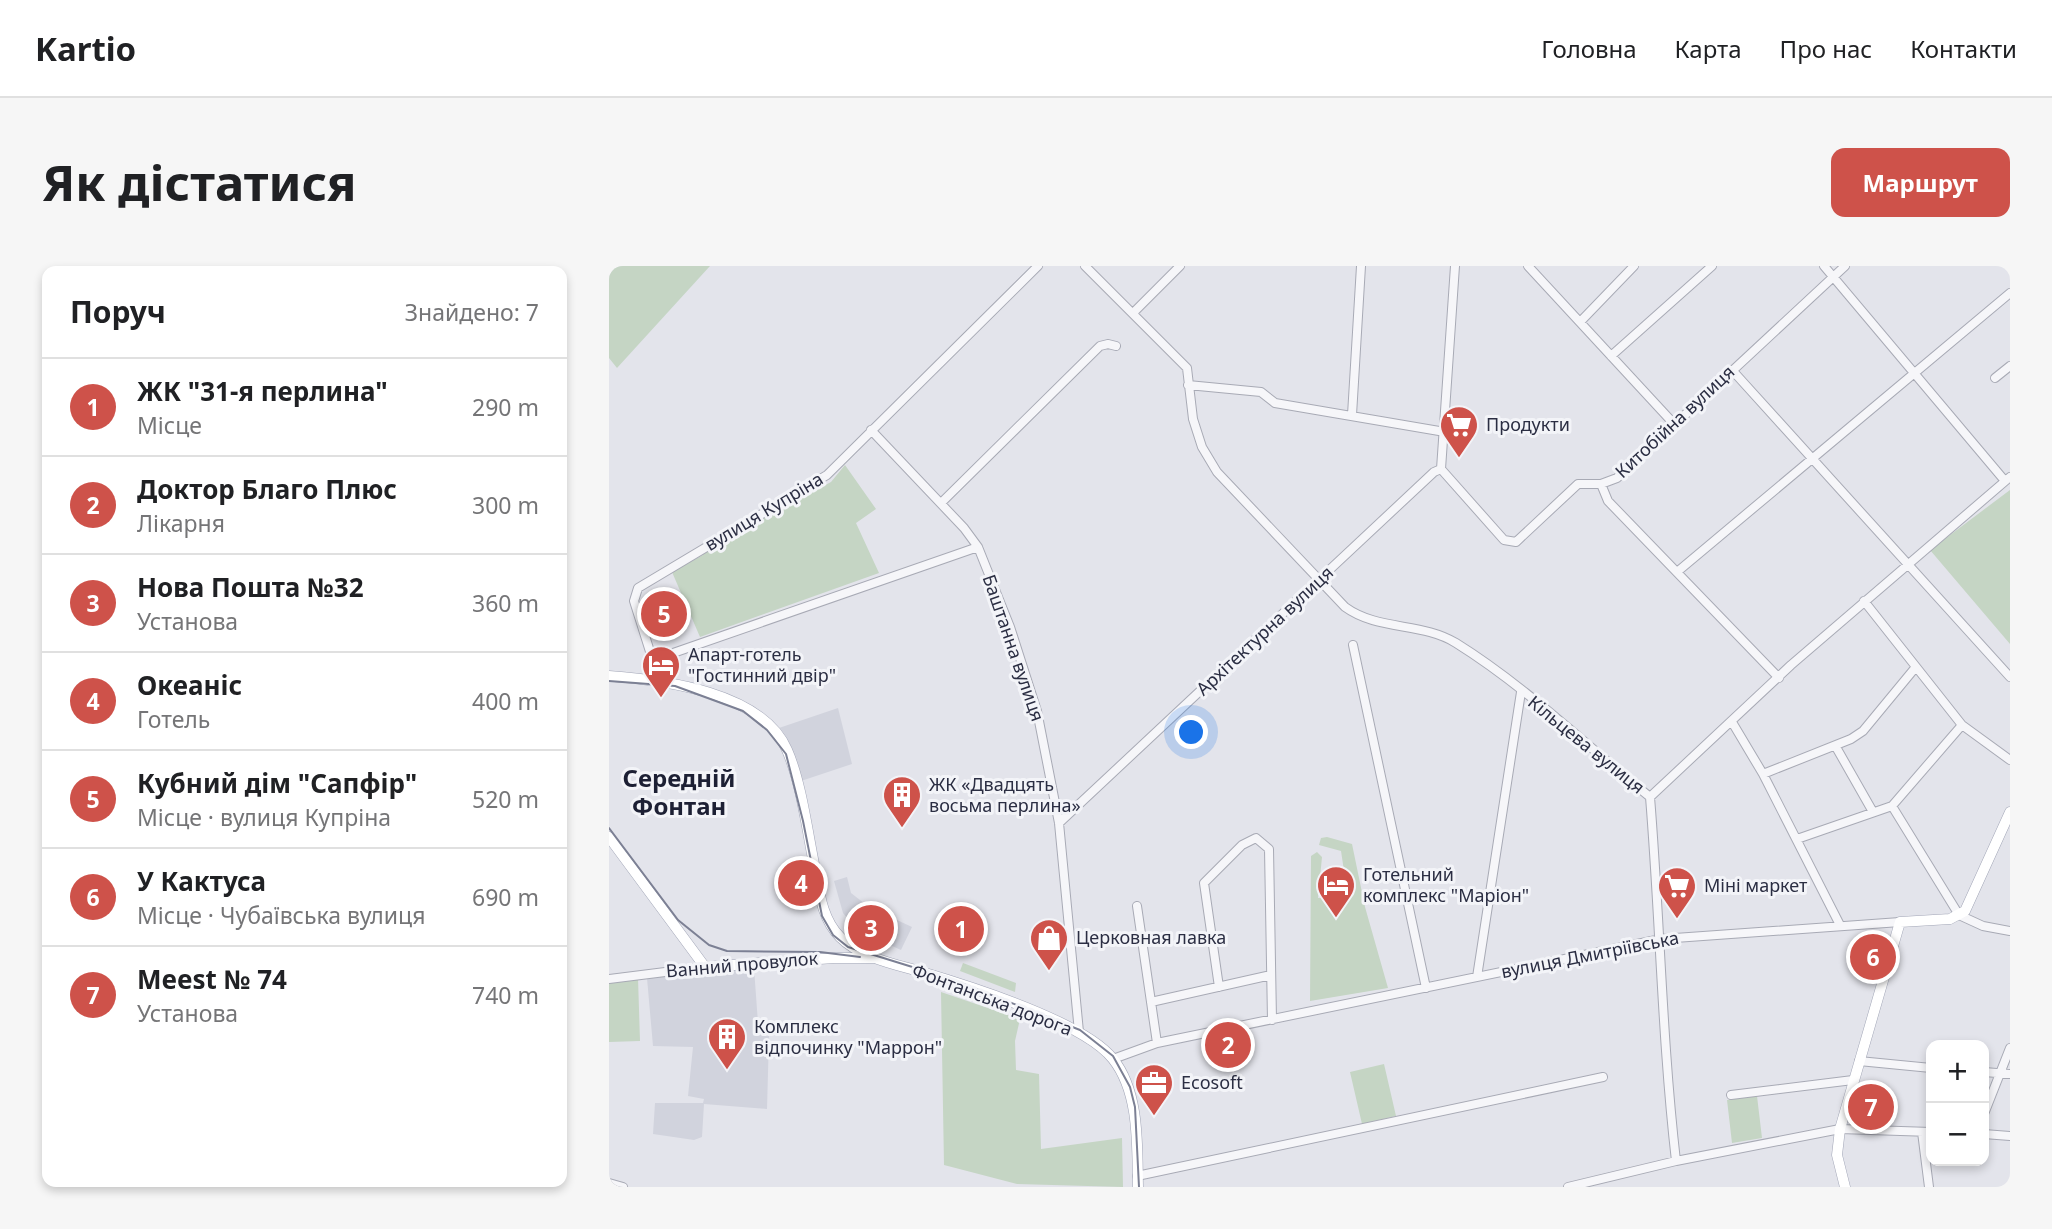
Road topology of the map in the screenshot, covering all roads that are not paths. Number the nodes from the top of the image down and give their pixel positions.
1 (1038, 266) edge
2 (1085, 266) edge
3 (1179, 266) edge
4 (1361, 266) edge
5 (1455, 266) edge
6 (1528, 266) edge
7 (1634, 266) edge
8 (1712, 266) edge
9 (1824, 266) edge
10 (1845, 266) edge
11 (1833, 276) junction
12 (2010, 292) edge
13 (1134, 312) junction
14 (1580, 322) junction
15 (1116, 346) dead end
16 (1611, 356) junction
17 (2010, 366) edge
18 (1731, 370) junction
19 (1915, 372) junction
20 (1995, 378) dead end
21 (1188, 385) junction
22 (1186, 412) dead end
23 (1352, 415) junction
24 (1193, 419) junction
25 (1675, 425) junction
26 (871, 430) junction
27 (1445, 432) junction
28 (1814, 457) junction
29 (1441, 469) junction
30 (2007, 479) edge
31 (1601, 484) junction
32 (941, 503) junction
33 (978, 547) junction
34 (1909, 562) junction
35 (1677, 572) junction
36 (1319, 580) junction
37 (1864, 601) junction
38 (1353, 645) dead end
39 (653, 660) junction
40 (1915, 668) junction
41 (609, 676) edge
42 (2010, 677) edge
43 (1779, 678) junction
44 (659, 680) junction
45 (1521, 692) junction
46 (1732, 722) junction
47 (1962, 725) junction
48 (1836, 747) junction
49 (2010, 760) edge
50 (1763, 774) junction
51 (1650, 797) junction
52 (1892, 806) junction
53 (1873, 812) junction
54 (2010, 812) edge
55 (1059, 823) junction
56 (609, 837) edge
57 (1797, 839) junction
58 (1137, 906) dead end
59 (1959, 915) junction
60 (1900, 922) junction
61 (1840, 925) junction
62 (2010, 931) edge
63 (1661, 939) junction
64 (844, 941) junction
65 (834, 958) junction
66 (876, 958) junction
67 (705, 967) junction
68 (1271, 975) junction
69 (1477, 977) junction
70 (609, 979) edge
71 (1219, 987) junction
72 (1426, 988) junction
73 (1151, 1002) junction
74 (1272, 1020) junction
75 (1079, 1032) junction
76 (1157, 1044) junction
77 (2010, 1048) edge
78 (1113, 1059) junction
79 (1859, 1061) junction
80 (1926, 1068) edge
81 (1989, 1073) edge
82 (1998, 1074) junction
83 (2010, 1074) edge
84 (1603, 1077) dead end
85 (1853, 1080) junction
86 (1731, 1095) dead end
87 (1988, 1103) edge
88 (1840, 1129) junction
89 (1926, 1132) edge
90 (1989, 1134) edge
91 (2010, 1136) edge
92 (1676, 1161) junction
93 (1928, 1166) edge
94 (1137, 1176) junction
95 (609, 1183) edge
96 (624, 1187) edge
97 (1137, 1187) edge
98 (1568, 1187) edge
99 (1845, 1187) edge
100 (1929, 1187) edge

1 - 26 street, вулиця Купріна
2 - 13 street
3 - 13 street
4 - 23 street
5 - 27 street
6 - 14 street
7 - 14 street
8 - 16 street
9 - 11 street
10 - 11 street, Китобійна вулиця
11 - 18 street, Китобійна вулиця
11 - 19 street
12 - 19 street
13 - 21 street
14 - 16 street
15 - 32 street
16 - 25 street
17 - 20 street
18 - 25 street, Китобійна вулиця
18 - 28 street
19 - 28 street
19 - 30 street
21 - 23 street
21 - 24 street
22 - 24 street
23 - 27 street
24 - 36 street, Кільцева вулиця
25 - 31 street, Китобійна вулиця
26 - 32 street, Баштанна вулиця
26 - 39 street, вулиця Купріна
27 - 29 street
28 - 34 street
28 - 35 street
29 - 31 street, Китобійна вулиця
29 - 36 street, Архітектурна вулиця
30 - 34 street
31 - 35 street
32 - 33 street, Баштанна вулиця
33 - 39 street
33 - 55 street, Баштанна вулиця
34 - 37 street
34 - 42 street
35 - 43 street
36 - 45 street, Кільцева вулиця
36 - 55 street, Архітектурна вулиця
37 - 40 street
37 - 43 street
38 - 72 street
39 - 44 street, вулиця Купріна
40 - 47 street
40 - 48 street
41 - 44 main road, Фонтанська дорога
43 - 46 street
44 - 64 main road, Фонтанська дорога
45 - 51 street, Кільцева вулиця
45 - 69 street
46 - 50 street
46 - 51 street
47 - 49 street
47 - 52 street
48 - 50 street
48 - 53 street
50 - 57 street
51 - 63 street, Кільцева вулиця
52 - 53 street
52 - 59 street
53 - 57 street
54 - 59 main road
55 - 75 street, Баштанна вулиця
56 - 67 main road
57 - 61 street
58 - 73 street
59 - 60 main road, вулиця Дмитріївська
59 - 62 street
60 - 61 street, вулиця Дмитріївська
60 - 79 main road
61 - 63 street, вулиця Дмитріївська
63 - 69 street, вулиця Дмитріївська
63 - 92 street, Кільцева вулиця
64 - 65 main road
64 - 66 main road, Фонтанська дорога
65 - 66 main road, Ванний провулок
65 - 67 main road, Ванний провулок
66 - 75 main road, Фонтанська дорога
67 - 70 street, Ванний провулок
68 - 71 street
68 - 71 street
68 - 74 street
69 - 72 street, вулиця Дмитріївська
71 - 73 street
72 - 74 street, вулиця Дмитріївська
73 - 76 street
74 - 76 street, вулиця Дмитріївська
75 - 78 main road, Фонтанська дорога
76 - 78 street, вулиця Дмитріївська
77 - 82 street
78 - 94 main road, Фонтанська дорога
79 - 80 street
79 - 85 main road
81 - 82 street
82 - 83 street
82 - 87 street
84 - 94 street
85 - 86 street
85 - 88 main road
88 - 89 street
88 - 92 street
88 - 99 main road
90 - 91 street
92 - 98 street
93 - 100 street
94 - 97 main road, Фонтанська дорога
95 - 96 street

